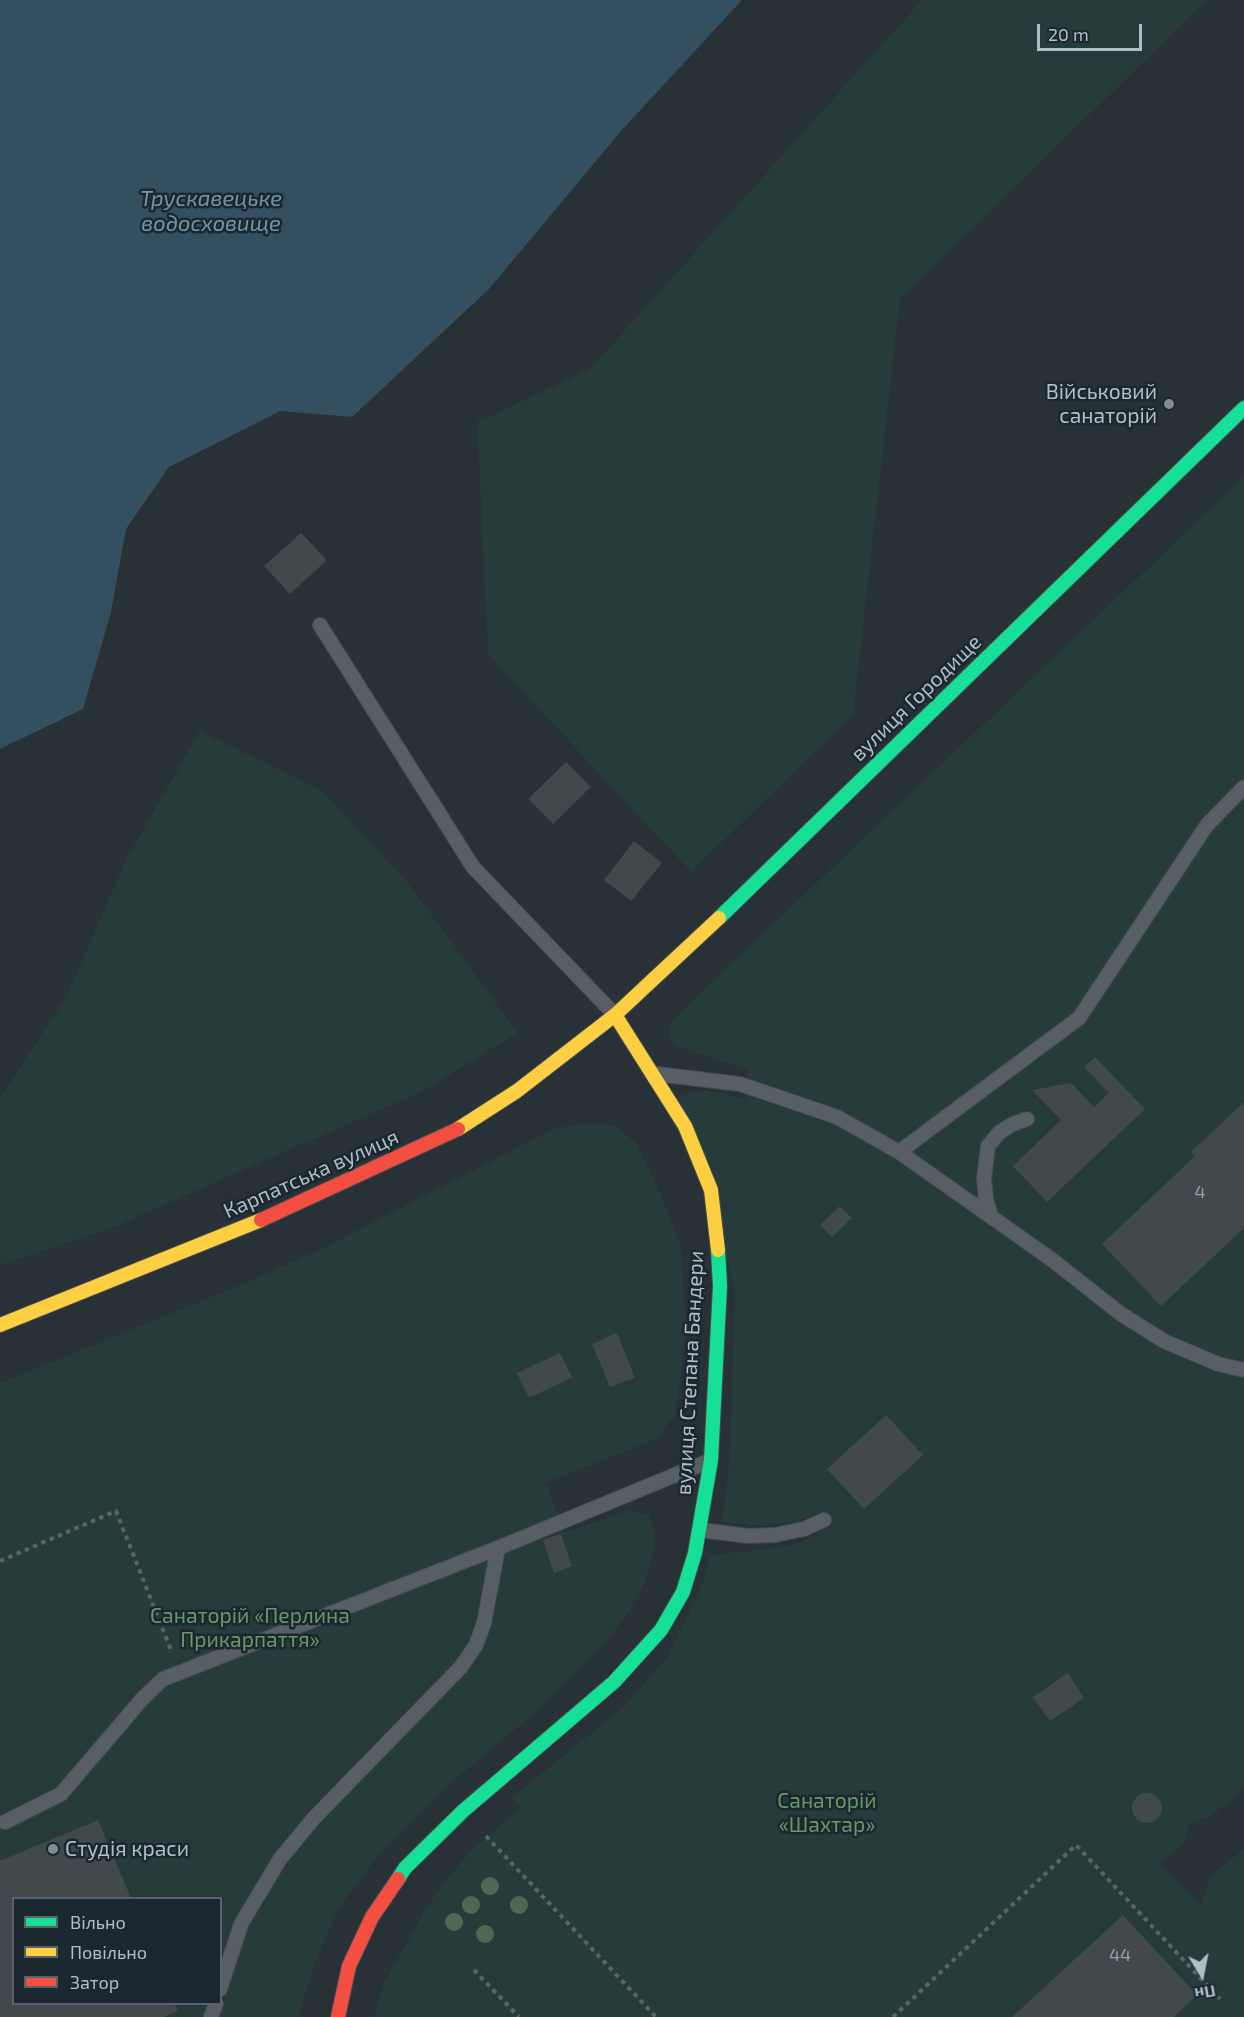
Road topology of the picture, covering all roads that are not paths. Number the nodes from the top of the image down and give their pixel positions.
1 (1244, 408) edge
2 (320, 625) dead end
3 (1244, 787) edge
4 (615, 1015) junction
5 (654, 1074) junction
6 (1027, 1119) dead end
7 (899, 1152) junction
8 (991, 1218) junction
9 (0, 1325) edge
10 (1244, 1370) edge
11 (711, 1460) junction
12 (824, 1520) dead end
13 (701, 1530) junction
14 (498, 1548) junction
15 (5, 1821) dead end
16 (222, 1983) edge
17 (338, 2017) edge

1 - 4 street, вулиця Городище
2 - 4 lane
3 - 7 lane
4 - 5 street, вулиця Степана Бандери
4 - 9 street, Карпатська вулиця
5 - 7 lane
5 - 11 street, вулиця Степана Бандери
6 - 8 lane
7 - 8 lane
8 - 10 lane
11 - 13 street, вулиця Степана Бандери
11 - 14 lane
12 - 13 lane
13 - 17 street, вулиця Степана Бандери
14 - 15 lane
14 - 16 lane

